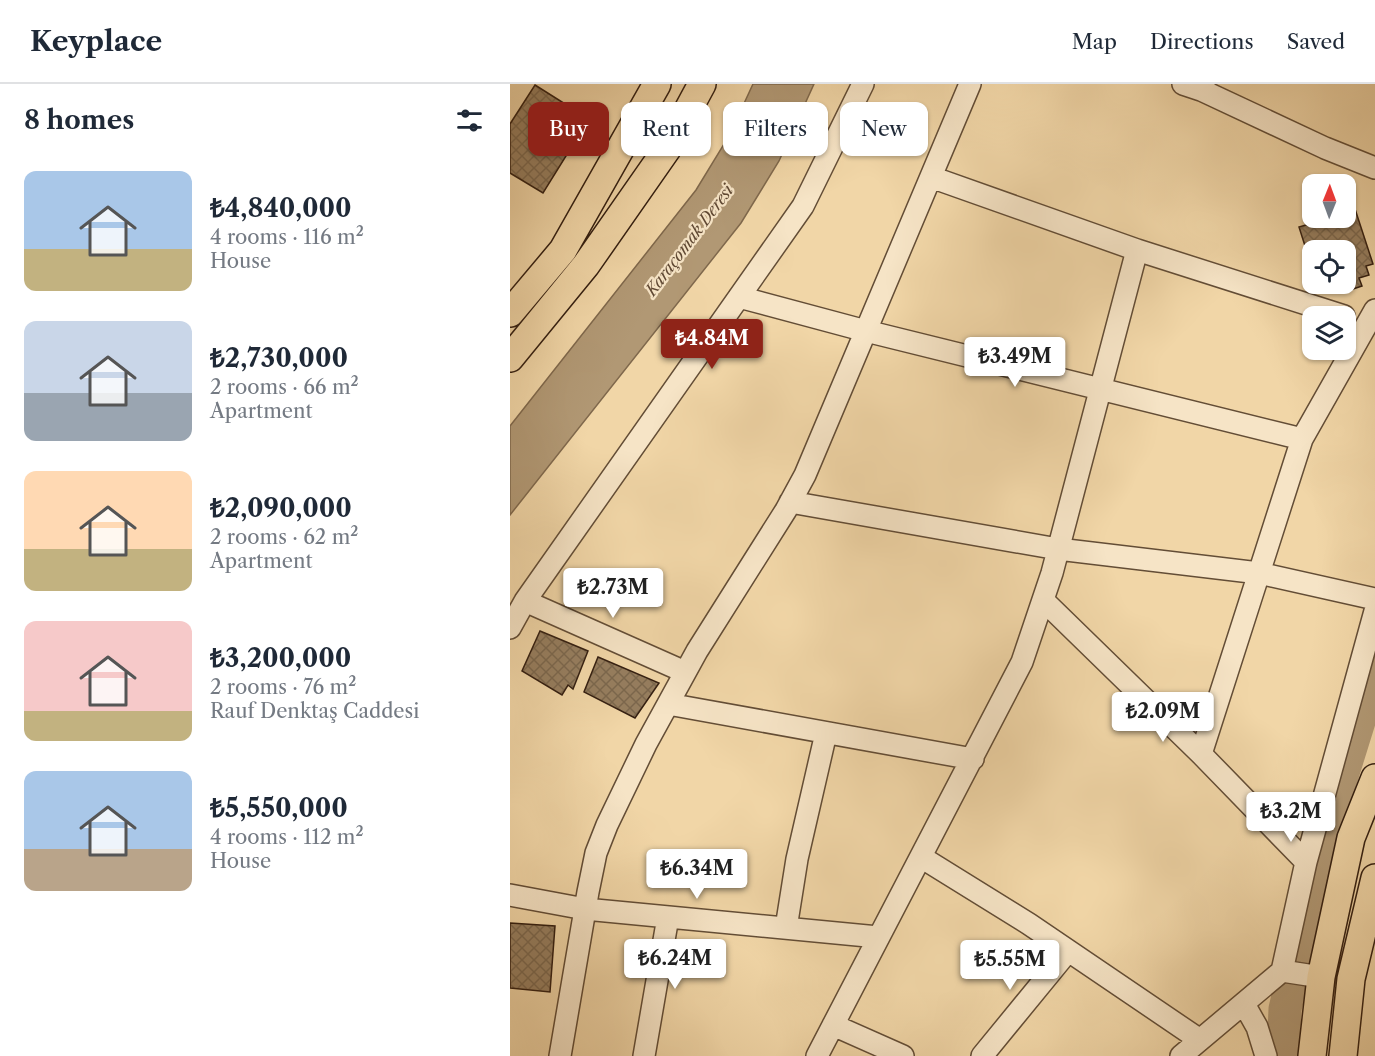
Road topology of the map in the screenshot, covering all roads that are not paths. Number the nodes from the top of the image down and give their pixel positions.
1 (657, 84) edge
2 (702, 84) edge
3 (863, 84) edge
4 (970, 84) edge
5 (1196, 86) edge
6 (1375, 168) edge
7 (931, 177) junction
8 (1137, 250) junction
9 (739, 297) junction
10 (1311, 306) edge
11 (511, 309) edge
12 (1371, 317) edge
13 (866, 331) junction
14 (510, 358) edge
15 (1101, 389) junction
16 (1302, 439) junction
17 (790, 502) junction
18 (1058, 549) junction
19 (1259, 573) junction
20 (1375, 599) edge
21 (1043, 600) junction
22 (525, 601) junction
23 (1375, 611) edge
24 (510, 628) edge
25 (685, 672) junction
26 (668, 704) junction
27 (826, 733) junction
28 (1201, 754) junction
29 (973, 759) junction
30 (1375, 778) edge
31 (921, 857) junction
32 (1306, 862) junction
33 (1375, 878) edge
34 (510, 895) edge
35 (585, 909) junction
36 (668, 917) junction
37 (786, 928) junction
38 (878, 937) junction
39 (1068, 951) junction
40 (1282, 971) junction
41 (1321, 977) junction
42 (1244, 1004) junction
43 (833, 1025) junction
44 (1200, 1040) junction
45 (560, 1056) edge
46 (644, 1056) edge
47 (817, 1056) edge
48 (903, 1056) edge
49 (982, 1056) edge
50 (1181, 1056) edge
51 (1266, 1056) edge
52 (1312, 1056) edge
53 (1343, 1056) edge

1 - 11 main road
2 - 14 main road
3 - 9 street
4 - 7 street
5 - 6 street
7 - 8 street
7 - 13 street
8 - 10 street
8 - 15 street
9 - 13 street
9 - 22 street
12 - 16 street
13 - 15 street
13 - 17 street
15 - 16 street
15 - 18 street
16 - 19 street
17 - 18 street
17 - 25 street
18 - 19 street
18 - 21 street
19 - 20 street
19 - 28 street
21 - 28 street
21 - 29 street
22 - 24 street
22 - 25 street
23 - 32 street
25 - 26 street
26 - 27 street
26 - 35 street
27 - 29 street
27 - 37 street
28 - 32 street
29 - 31 street
30 - 41 main road
31 - 38 street
31 - 39 street
32 - 40 street
33 - 53 main road
34 - 35 street
35 - 36 street
35 - 45 street
36 - 37 street
36 - 46 street
37 - 38 street
38 - 43 street
39 - 44 street
39 - 49 street
40 - 41 street
40 - 42 street
41 - 52 main road
42 - 44 street
42 - 51 street
43 - 47 street
43 - 48 street
44 - 50 street

